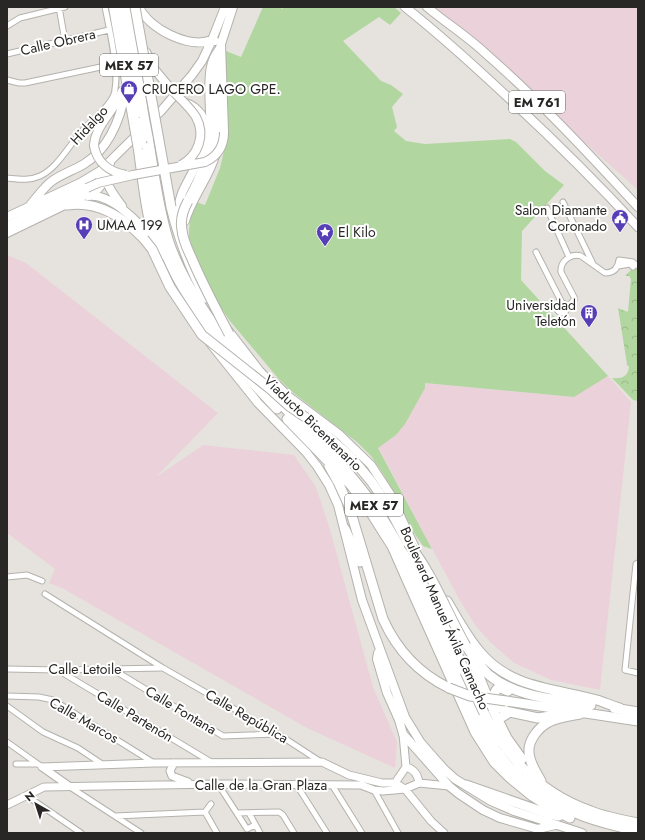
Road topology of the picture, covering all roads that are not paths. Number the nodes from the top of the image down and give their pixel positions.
1 (65, 7) edge
2 (105, 7) edge
3 (113, 7) edge
4 (120, 7) edge
5 (127, 7) edge
6 (135, 7) edge
7 (139, 7) edge
8 (225, 7) edge
9 (233, 7) edge
10 (404, 7) edge
11 (427, 7) edge
12 (59, 8) edge
13 (7, 26) edge
14 (109, 30) junction
15 (212, 40) junction
16 (65, 41) junction
17 (221, 46) junction
18 (146, 52) junction
19 (7, 54) edge
20 (115, 64) junction
21 (124, 77) junction
22 (7, 80) edge
23 (126, 89) junction
24 (186, 103) junction
25 (158, 109) junction
26 (138, 122) junction
27 (211, 122) junction
28 (143, 144) junction
29 (113, 159) junction
30 (178, 166) junction
31 (133, 175) junction
32 (93, 176) junction
33 (7, 178) edge
34 (81, 198) junction
35 (563, 202) dead end
36 (67, 205) junction
37 (92, 205) junction
38 (29, 206) junction
39 (638, 207) edge
40 (547, 208) dead end
41 (114, 210) junction
42 (11, 212) edge
43 (7, 217) edge
44 (126, 218) junction
45 (176, 220) junction
46 (7, 226) edge
47 (638, 227) edge
48 (7, 233) edge
49 (150, 240) junction
50 (182, 241) junction
51 (536, 252) dead end
52 (569, 257) junction
53 (638, 257) edge
54 (634, 264) edge
55 (593, 265) junction
56 (562, 303) junction
57 (567, 308) junction
58 (229, 334) junction
59 (311, 421) junction
60 (319, 451) junction
61 (345, 529) junction
62 (408, 543) junction
63 (416, 550) junction
64 (637, 566) edge
65 (7, 577) edge
66 (42, 581) dead end
67 (45, 594) dead end
68 (636, 598) edge
69 (382, 619) junction
70 (378, 644) junction
71 (466, 646) junction
72 (163, 668) junction
73 (7, 669) edge
74 (112, 669) junction
75 (58, 670) junction
76 (638, 673) edge
77 (7, 696) edge
78 (542, 697) junction
79 (7, 706) edge
80 (620, 708) junction
81 (491, 709) junction
82 (638, 712) edge
83 (583, 713) junction
84 (506, 714) junction
85 (638, 721) edge
86 (278, 734) junction
87 (403, 734) junction
88 (508, 738) junction
89 (7, 742) edge
90 (322, 762) junction
91 (154, 763) junction
92 (174, 763) junction
93 (212, 763) junction
94 (16, 764) dead end
95 (102, 764) junction
96 (40, 766) junction
97 (406, 767) junction
98 (529, 770) junction
99 (541, 781) junction
100 (395, 783) junction
101 (419, 783) junction
102 (196, 784) junction
103 (218, 784) junction
104 (296, 784) junction
105 (332, 785) junction
106 (466, 785) junction
107 (70, 786) junction
108 (449, 786) junction
109 (405, 789) junction
110 (374, 790) junction
111 (27, 796) junction
112 (211, 804) dead end
113 (7, 805) edge
114 (205, 812) junction
115 (237, 813) junction
116 (249, 813) junction
117 (115, 816) junction
118 (568, 817) junction
119 (638, 820) edge
120 (638, 823) edge
121 (255, 825) junction
122 (557, 825) junction
123 (638, 831) edge
124 (81, 833) edge
125 (141, 833) edge
126 (217, 833) edge
127 (260, 833) edge
128 (294, 833) edge
129 (327, 833) edge
130 (362, 833) edge
131 (398, 833) edge
132 (444, 833) edge
133 (582, 833) edge
134 (619, 833) edge

1 - 12 street
2 - 14 street, Hidalgo
3 - 21 main road, Boulevard Manuel Ávila Camacho / MEX 57
4 - 26 highway, MEX 57
5 - 26 highway, MEX 57
6 - 58 highway, Viaducto Bicentenario, bridge
7 - 15 main road
7 - 18 main road, Boulevard Manuel Ávila Camacho / MEX 57
8 - 15 main road
9 - 17 main road
10 - 47 main road
11 - 39 main road, EM 761
12 - 13 street
12 - 16 street
14 - 16 street, Calle Obrera
14 - 20 street, Hidalgo
15 - 17 main road
15 - 25 main road
16 - 19 street, Calle Obrera
17 - 27 highway
17 - 30 main road, bridge
17 - 50 main road
18 - 25 main road, Boulevard Manuel Ávila Camacho
18 - 30 main road, bridge
20 - 22 street
20 - 33 street, Hidalgo
21 - 23 main road, Boulevard Manuel Ávila Camacho / MEX 57
21 - 31 main road, bridge
23 - 26 main road, Boulevard Manuel Ávila Camacho
23 - 38 main road
24 - 25 main road
24 - 27 main road
24 - 45 main road
25 - 29 main road
25 - 45 main road, Boulevard Manuel Ávila Camacho, bridge
26 - 28 highway, MEX 57, bridge
26 - 28 main road, Boulevard Manuel Ávila Camacho, bridge
27 - 58 highway, bridge
28 - 49 main road, Boulevard Manuel Ávila Camacho
28 - 60 highway, Boulevard Manuel Ávila Camacho / MEX 57
28 - 123 highway, Boulevard Manuel Ávila Camacho / MEX 57
29 - 32 main road
29 - 44 main road
30 - 31 main road, bridge
31 - 46 main road, bridge
32 - 34 main road
32 - 38 main road
34 - 36 main road
34 - 44 main road
35 - 55 street
36 - 37 highway
36 - 48 main road
37 - 41 main road
37 - 44 highway
38 - 42 main road
40 - 52 street
41 - 44 highway
41 - 49 main road
42 - 43 main road
44 - 49 highway
45 - 50 main road, Boulevard Manuel Ávila Camacho
49 - 59 highway, bridge
49 - 61 main road, Boulevard Manuel Ávila Camacho
50 - 63 main road, Boulevard Manuel Ávila Camacho
51 - 56 street
52 - 55 street
52 - 57 street
53 - 54 street
54 - 55 street
56 - 57 street
56 - 57 street
58 - 59 highway, Viaducto Bicentenario, bridge
59 - 62 highway, Viaducto Bicentenario
60 - 69 highway, MEX 57
60 - 118 highway, Boulevard Manuel Ávila Camacho / MEX 57
61 - 69 highway
61 - 70 main road, Boulevard Manuel Ávila Camacho
62 - 71 highway, bridge
62 - 120 highway, Viaducto Bicentenario, bridge
63 - 80 highway
63 - 81 main road, Boulevard Manuel Ávila Camacho
64 - 68 street
65 - 66 street
67 - 72 street, Calle República
68 - 76 street
69 - 83 highway, MEX 57, bridge
70 - 87 main road
70 - 106 main road, Boulevard Manuel Ávila Camacho
71 - 78 highway
71 - 81 highway
72 - 74 street, Calle Letoile
72 - 86 street, Calle República
73 - 75 street, Calle Letoile
74 - 75 street, Calle Letoile
74 - 86 street, Calle Fontana
75 - 93 street, Calle Partenón
77 - 91 street, Calle Marcos
78 - 80 highway
78 - 84 highway
79 - 95 street
80 - 82 highway
81 - 84 highway
81 - 88 highway
81 - 98 main road, Boulevard Manuel Ávila Camacho
83 - 84 highway
83 - 85 highway, MEX 57
83 - 99 highway
84 - 88 highway
86 - 90 street, Calle República
87 - 97 street
87 - 108 main road
88 - 98 highway
89 - 96 street
90 - 93 street, Calle de la Gran Plaza
90 - 100 street, Calle República
91 - 92 street, Calle de la Gran Plaza
91 - 95 street, Calle de la Gran Plaza
92 - 93 street, Calle de la Gran Plaza
92 - 102 street
94 - 96 street
95 - 96 street, Calle de la Gran Plaza
96 - 107 street
97 - 100 street
97 - 101 street
98 - 99 main road, Boulevard Manuel Ávila Camacho
99 - 119 main road, Boulevard Manuel Ávila Camacho
100 - 109 street, Calle República
101 - 108 street, Calle de la Gran Plaza
101 - 109 street, Calle de la Gran Plaza
102 - 103 street, Calle de la Gran Plaza
102 - 107 street, Calle de la Gran Plaza
103 - 104 street, Calle de la Gran Plaza
103 - 115 street
104 - 105 street, Calle de la Gran Plaza
104 - 129 street
105 - 110 street, Calle de la Gran Plaza
105 - 130 street
106 - 118 highway
106 - 122 main road, Boulevard Manuel Ávila Camacho
107 - 111 street, Calle de la Gran Plaza
107 - 117 street
108 - 122 main road
109 - 110 street, Calle de la Gran Plaza
109 - 132 street, Calle República
110 - 131 street
111 - 113 street, Calle de la Gran Plaza
111 - 124 street
112 - 114 street
114 - 117 street
114 - 126 street
115 - 116 street
115 - 121 street
116 - 121 street
116 - 128 street
117 - 125 street
118 - 134 highway, Boulevard Manuel Ávila Camacho / MEX 57
121 - 127 street
122 - 133 main road, Boulevard Manuel Ávila Camacho

